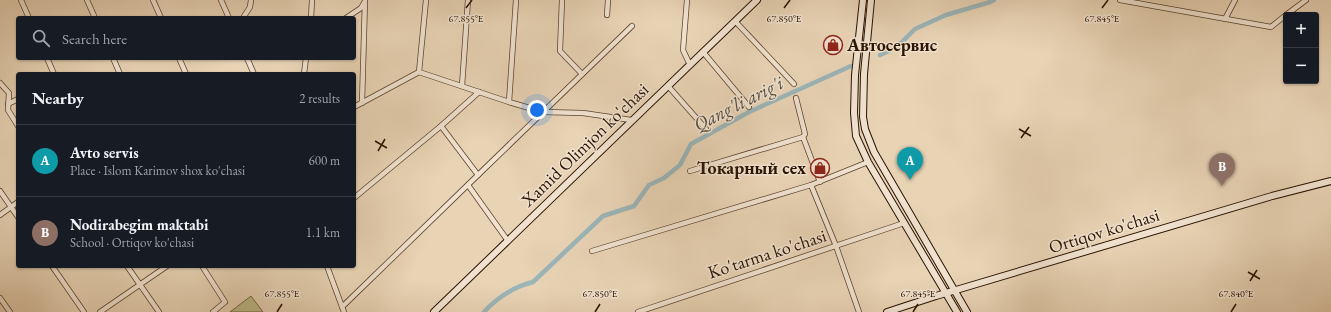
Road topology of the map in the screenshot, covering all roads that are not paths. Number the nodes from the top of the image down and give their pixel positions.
1 (21, 0) edge
2 (87, 0) edge
3 (153, 0) edge
4 (221, 0) edge
5 (251, 0) edge
6 (312, 0) edge
7 (366, 0) edge
8 (426, 0) edge
9 (468, 0) edge
10 (516, 0) edge
11 (562, 0) edge
12 (608, 0) edge
13 (687, 0) edge
14 (757, 0) edge
15 (863, 0) edge
16 (871, 0) edge
17 (1120, 0) edge
18 (1234, 0) edge
19 (1304, 1) edge
20 (862, 12) junction
21 (1290, 12) edge
22 (870, 14) junction
23 (607, 15) dead end
24 (28, 16) edge
25 (94, 16) edge
26 (160, 16) edge
27 (228, 16) edge
28 (244, 16) edge
29 (311, 16) edge
30 (349, 16) edge
31 (1283, 17) edge
32 (1226, 19) junction
33 (735, 21) junction
34 (632, 26) dead end
35 (703, 52) junction
36 (48, 60) edge
37 (114, 60) edge
38 (180, 60) edge
39 (248, 60) edge
40 (306, 60) edge
41 (690, 65) junction
42 (53, 72) edge
43 (119, 72) edge
44 (185, 72) edge
45 (253, 72) edge
46 (304, 72) edge
47 (420, 72) junction
48 (582, 74) junction
49 (0, 83) edge
50 (794, 84) dead end
51 (462, 86) junction
52 (668, 86) junction
53 (479, 92) junction
54 (796, 98) dead end
55 (16, 100) edge
56 (509, 102) junction
57 (362, 103) junction
58 (8, 104) junction
59 (356, 106) edge
60 (749, 106) dead end
61 (543, 112) junction
62 (631, 120) junction
63 (16, 123) edge
64 (441, 126) junction
65 (706, 129) dead end
66 (803, 137) junction
67 (868, 162) junction
68 (690, 171) dead end
69 (478, 175) junction
70 (1331, 181) edge
71 (820, 182) junction
72 (468, 185) junction
73 (811, 185) junction
74 (0, 191) edge
75 (356, 196) edge
76 (16, 203) edge
77 (11, 207) junction
78 (16, 214) edge
79 (0, 215) edge
80 (904, 223) junction
81 (508, 241) junction
82 (836, 246) junction
83 (592, 251) dead end
84 (53, 268) edge
85 (128, 268) edge
86 (164, 268) edge
87 (203, 268) edge
88 (328, 268) edge
89 (140, 284) junction
90 (954, 291) junction
91 (946, 293) junction
92 (0, 298) edge
93 (343, 310) edge
94 (10, 312) edge
95 (84, 312) edge
96 (100, 312) edge
97 (159, 312) edge
98 (213, 312) edge
99 (434, 312) edge
100 (638, 312) edge
101 (859, 312) edge
102 (887, 312) edge
103 (957, 312) edge
104 (967, 312) edge

1 - 24 street
2 - 25 street
3 - 26 street
4 - 27 street
5 - 28 street
6 - 29 street
7 - 30 street
7 - 57 street
8 - 47 street
9 - 51 street
10 - 56 street
11 - 48 street
12 - 23 street
13 - 41 street
14 - 33 main road, Xamid Olimjon ko'chasi
15 - 20 main road
16 - 22 main road
17 - 32 street
18 - 32 street
19 - 21 street
20 - 22 main road
20 - 67 main road
22 - 90 main road
31 - 32 street
33 - 35 main road, Xamid Olimjon ko'chasi
33 - 50 street
34 - 48 street
35 - 41 main road, Xamid Olimjon ko'chasi
35 - 60 street
36 - 42 street
37 - 43 street
38 - 44 street
39 - 45 street
40 - 46 street
41 - 52 main road, Xamid Olimjon ko'chasi
47 - 51 street
47 - 57 street
48 - 61 street
49 - 58 street
51 - 53 street
52 - 62 main road, Xamid Olimjon ko'chasi
52 - 65 street
53 - 56 street
53 - 64 street
54 - 66 street
55 - 58 street
56 - 61 street
57 - 59 street
58 - 63 street
61 - 62 street
61 - 69 street
62 - 81 main road, Xamid Olimjon ko'chasi
64 - 69 street
64 - 75 street
66 - 68 street
66 - 71 street
67 - 71 street
67 - 80 main road
69 - 72 street
70 - 90 main road, Ortiqov ko'chasi
71 - 73 street
72 - 81 street
72 - 93 street
73 - 82 street
73 - 83 street
74 - 77 street
76 - 77 street
77 - 78 street
77 - 79 street
80 - 82 street, Ko'tarma ko'chasi
80 - 91 main road
81 - 99 main road, Xamid Olimjon ko'chasi
82 - 100 street, Ko'tarma ko'chasi
82 - 101 street
84 - 95 street
85 - 89 street
86 - 89 street
87 - 98 street
88 - 93 street
89 - 96 street
89 - 97 street
90 - 91 main road, Ortiqov ko'chasi
90 - 104 main road
91 - 102 main road, Ortiqov ko'chasi
91 - 103 main road
92 - 94 street

